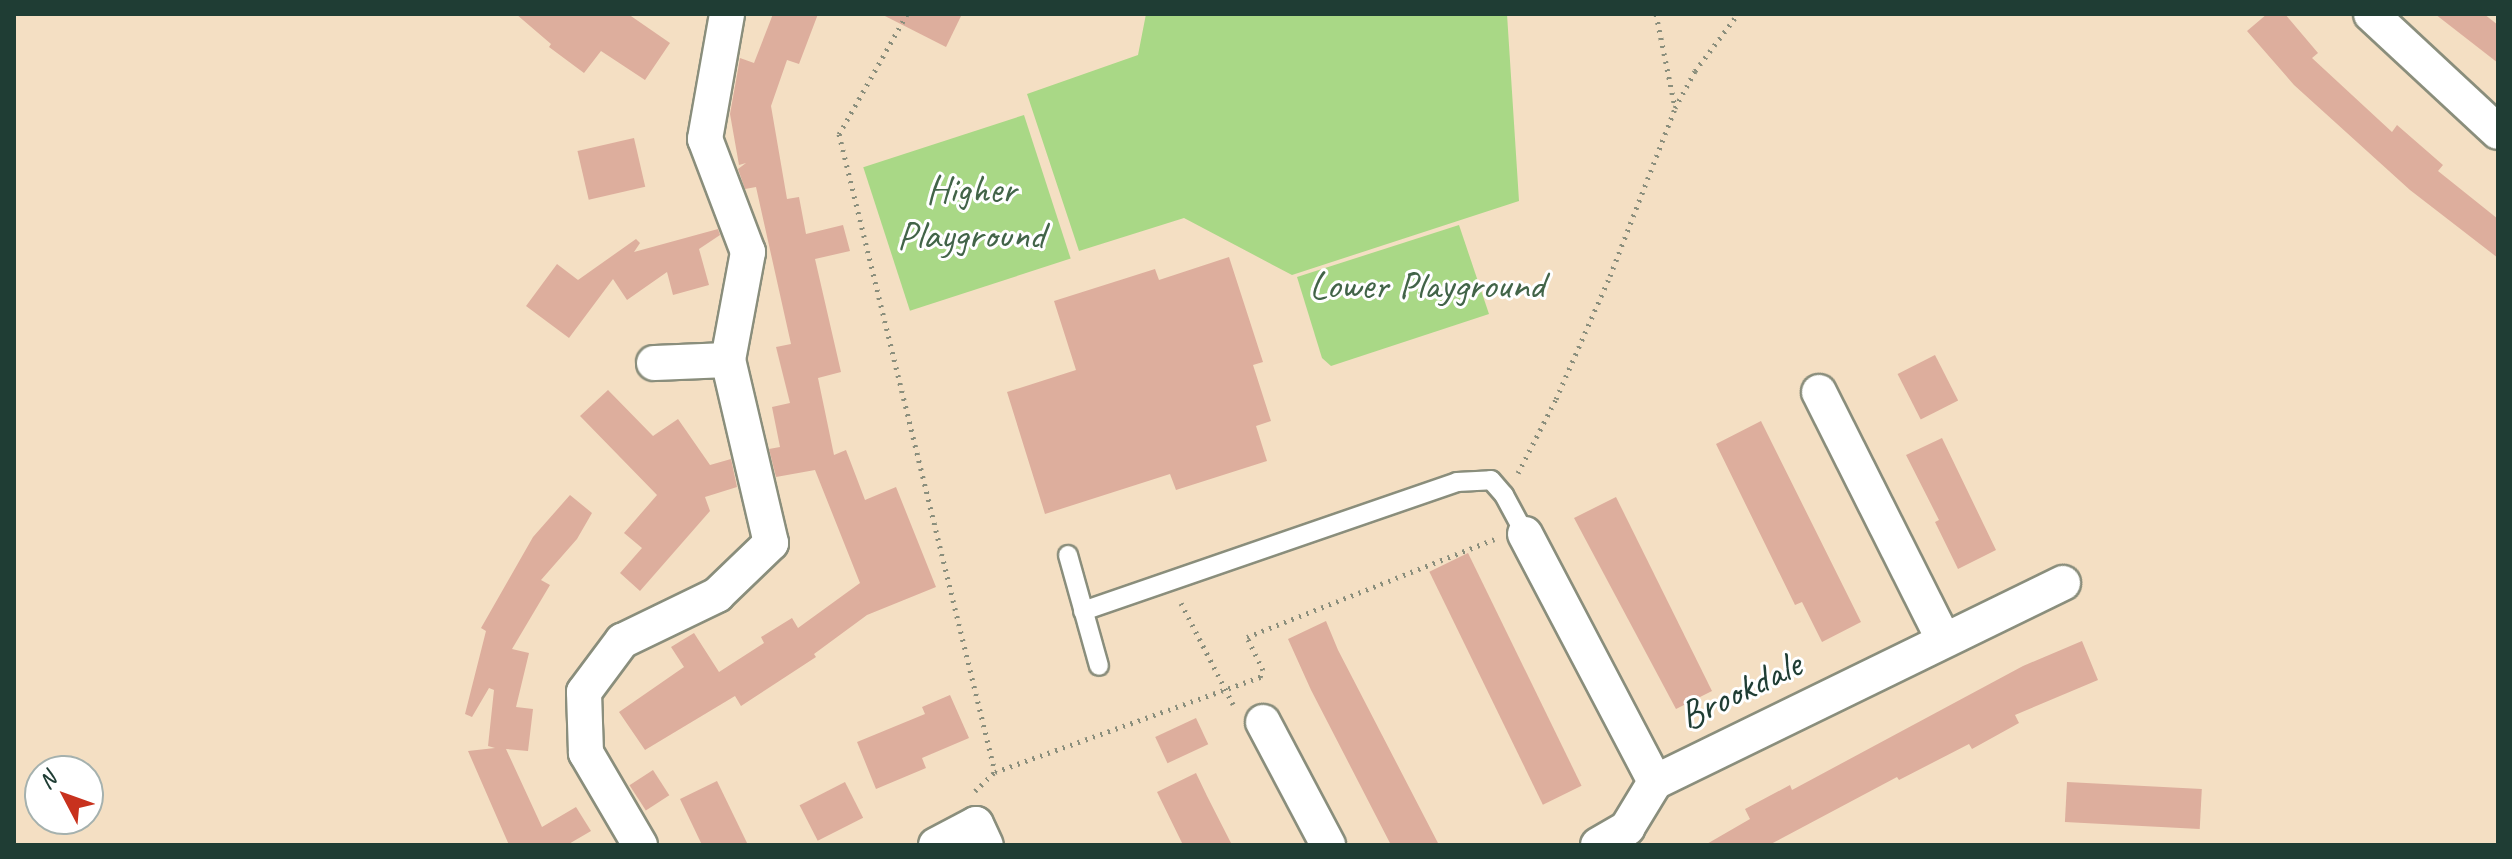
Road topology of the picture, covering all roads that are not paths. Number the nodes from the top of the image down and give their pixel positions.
1 (727, 14) edge
2 (2371, 14) edge
3 (2498, 132) edge
4 (728, 360) junction
5 (654, 363) dead end
6 (1819, 392) dead end
7 (1523, 531) joint
8 (1068, 555) dead end
9 (2063, 583) dead end
10 (1083, 611) junction
11 (1943, 639) junction
12 (1099, 666) dead end
13 (1263, 722) road end
14 (1655, 782) junction
15 (626, 840) edge
16 (936, 845) edge
17 (986, 845) edge
18 (1328, 845) edge
19 (1598, 845) edge

1 - 4 street
2 - 3 street
4 - 5 street
4 - 15 street
6 - 11 street
7 - 10 lane
7 - 14 street
8 - 10 lane
9 - 11 street, Brookdale
10 - 12 lane
11 - 14 street, Brookdale
13 - 18 street
14 - 19 street, Brookdale
16 - 17 street

